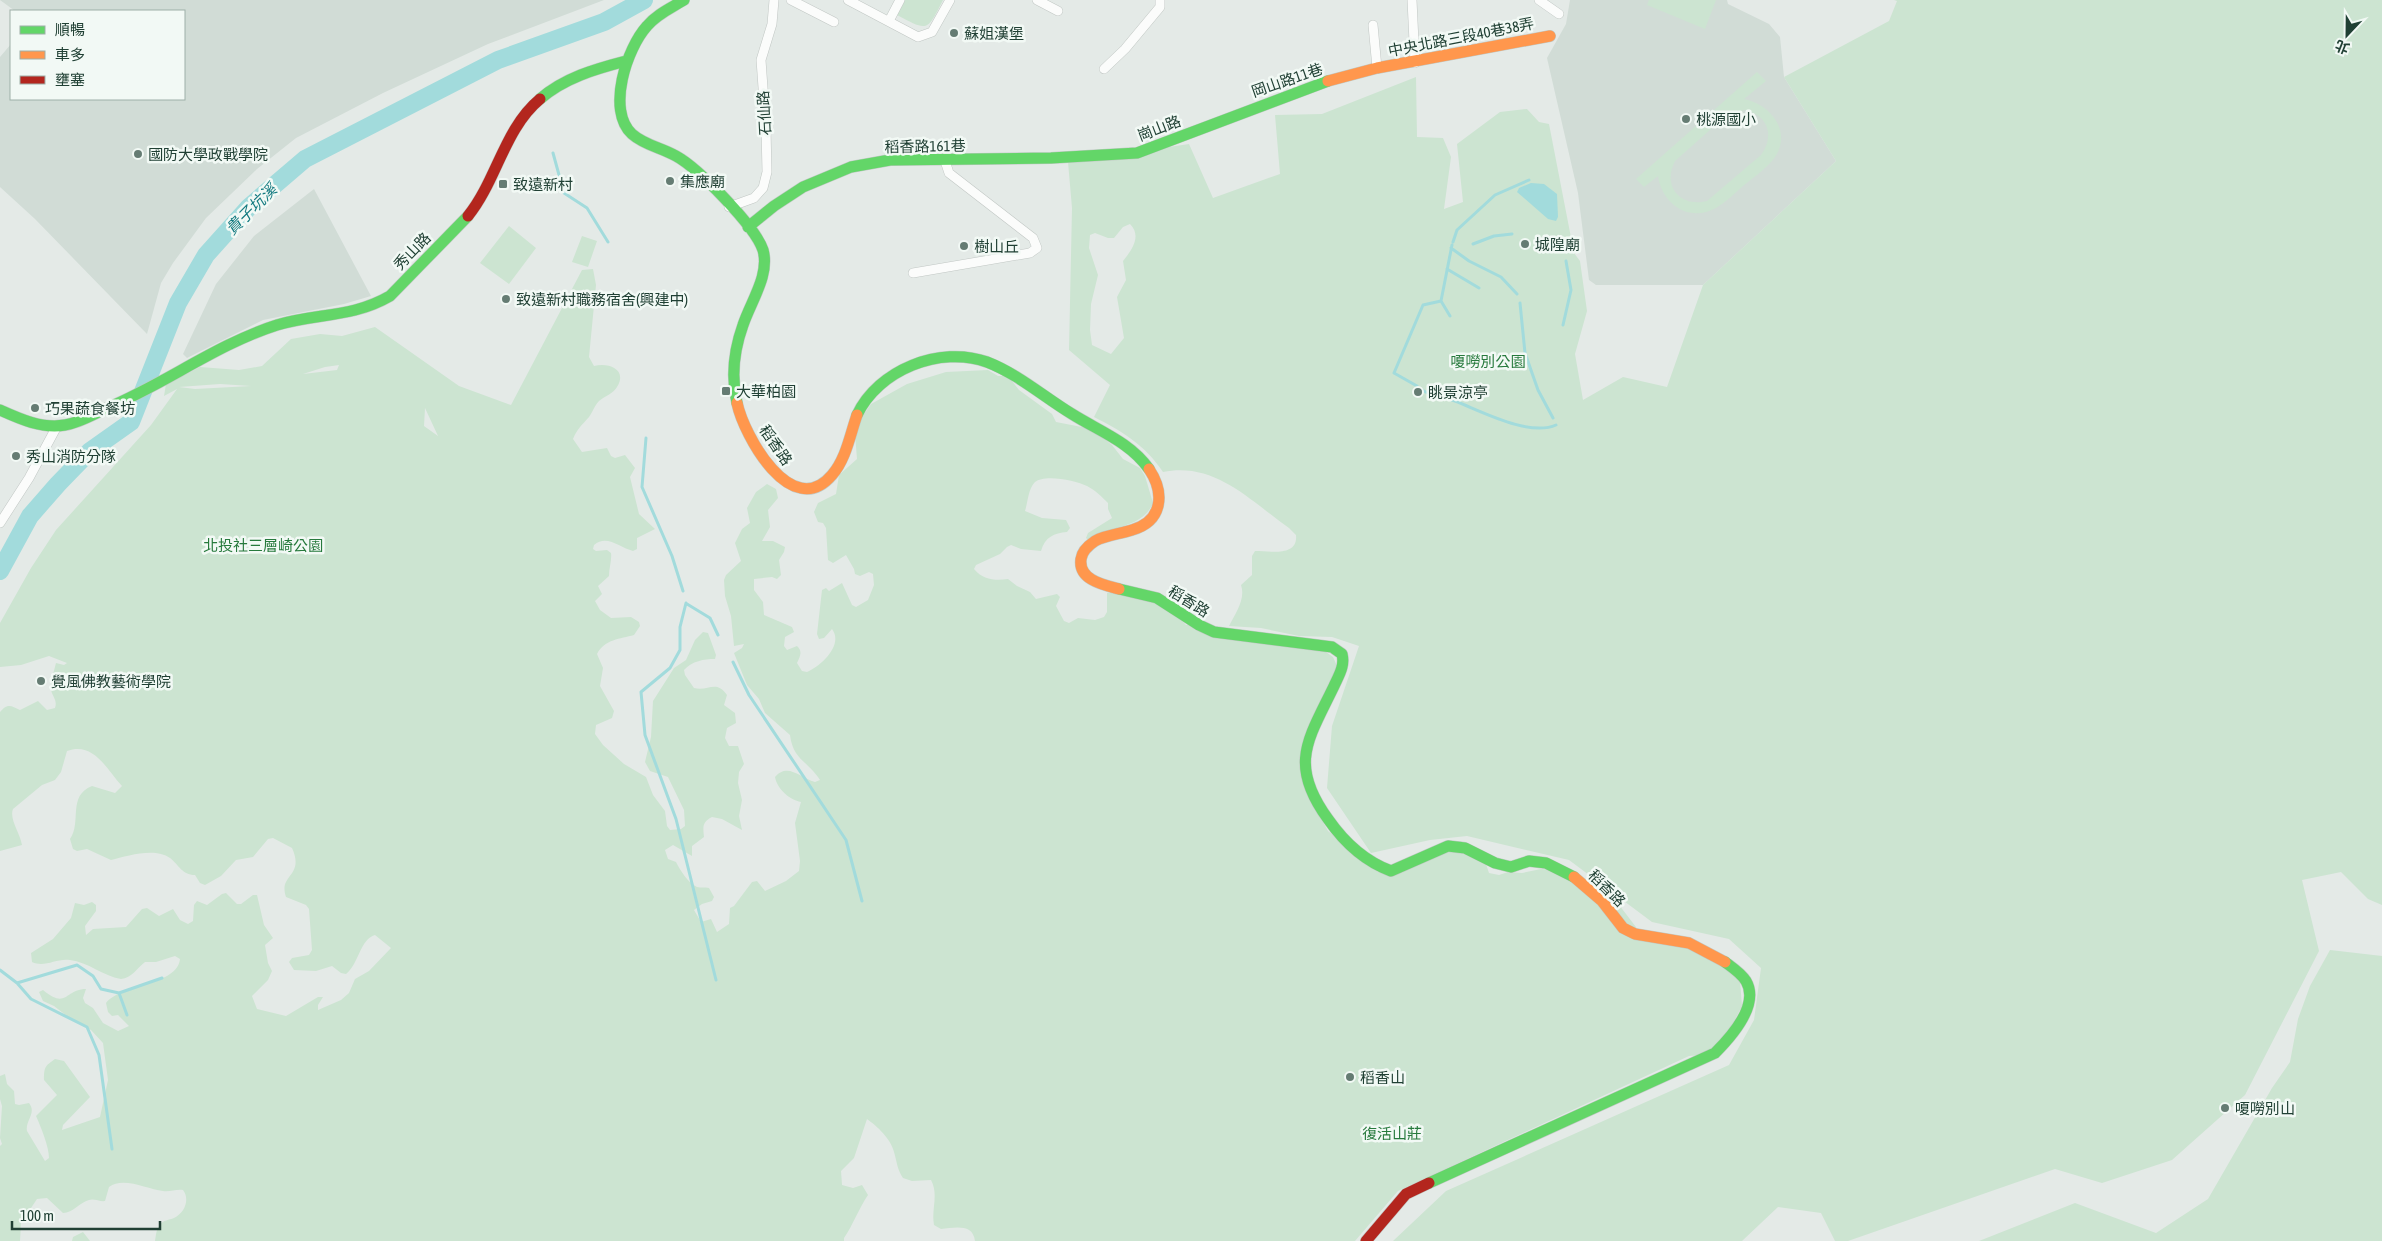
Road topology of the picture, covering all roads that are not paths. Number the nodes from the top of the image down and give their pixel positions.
1 (684, 0) edge
2 (774, 0) edge
3 (791, 0) edge
4 (848, 0) edge
5 (900, 0) edge
6 (950, 0) edge
7 (1037, 0) edge
8 (1160, 0) edge
9 (1412, 0) edge
10 (1539, 0) edge
11 (1058, 11) dead end
12 (1559, 14) dead end
13 (890, 21) junction
14 (834, 22) dead end
15 (1373, 25) dead end
16 (1550, 36) dead end
17 (626, 61) junction
18 (1415, 62) junction
19 (1377, 68) junction
20 (1104, 69) dead end
21 (1207, 126) joint
22 (1120, 154) joint
23 (945, 161) junction
24 (729, 207) junction
25 (748, 227) junction
26 (913, 273) dead end
27 (0, 410) edge
28 (56, 428) junction
29 (0, 523) edge
30 (1366, 1241) edge

1 - 17 street, 稻香路
2 - 24 street, 石仙路
3 - 14 street
4 - 13 street
5 - 13 street
6 - 13 street
7 - 11 street
8 - 20 street
9 - 18 street
10 - 12 street
15 - 19 street
16 - 18 street, 中央北路三段40巷38弄
17 - 24 street, 稻香路
17 - 28 street, 秀山路
18 - 19 street, 中央北路三段40巷38弄
19 - 21 street, 岡山路11巷
21 - 22 street, 崗山路
22 - 23 street, 稻香路161巷
23 - 25 street, 稻香路161巷
23 - 26 street
24 - 25 street, 稻香路
25 - 30 street, 稻香路
27 - 28 street
28 - 29 street

